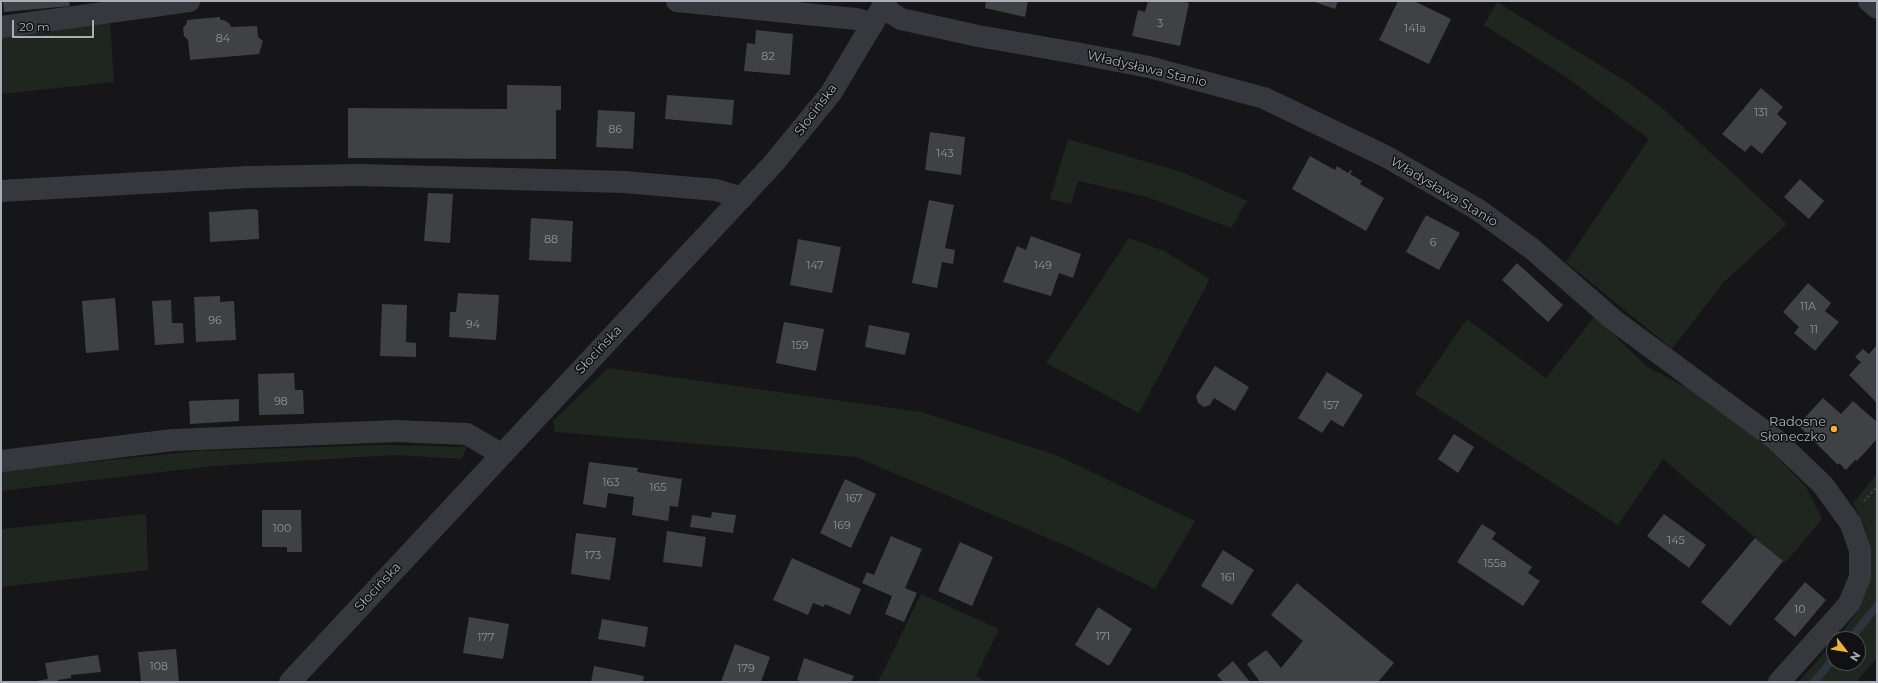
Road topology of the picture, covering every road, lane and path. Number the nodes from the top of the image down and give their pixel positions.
1 (189, 1) edge
2 (677, 1) edge
3 (1869, 1) edge
4 (1877, 8) edge
5 (881, 11) edge
6 (1, 27) edge
7 (1, 191) edge
8 (742, 198) junction
9 (501, 454) junction
10 (1, 461) edge
11 (290, 682) edge
12 (1779, 682) edge

1 - 6 street
2 - 5 street, Władysława Stanio
3 - 4 street
5 - 8 street, Słocińska
5 - 12 street, Władysława Stanio
7 - 8 street
8 - 9 street, Słocińska
9 - 10 street
9 - 11 street, Słocińska

